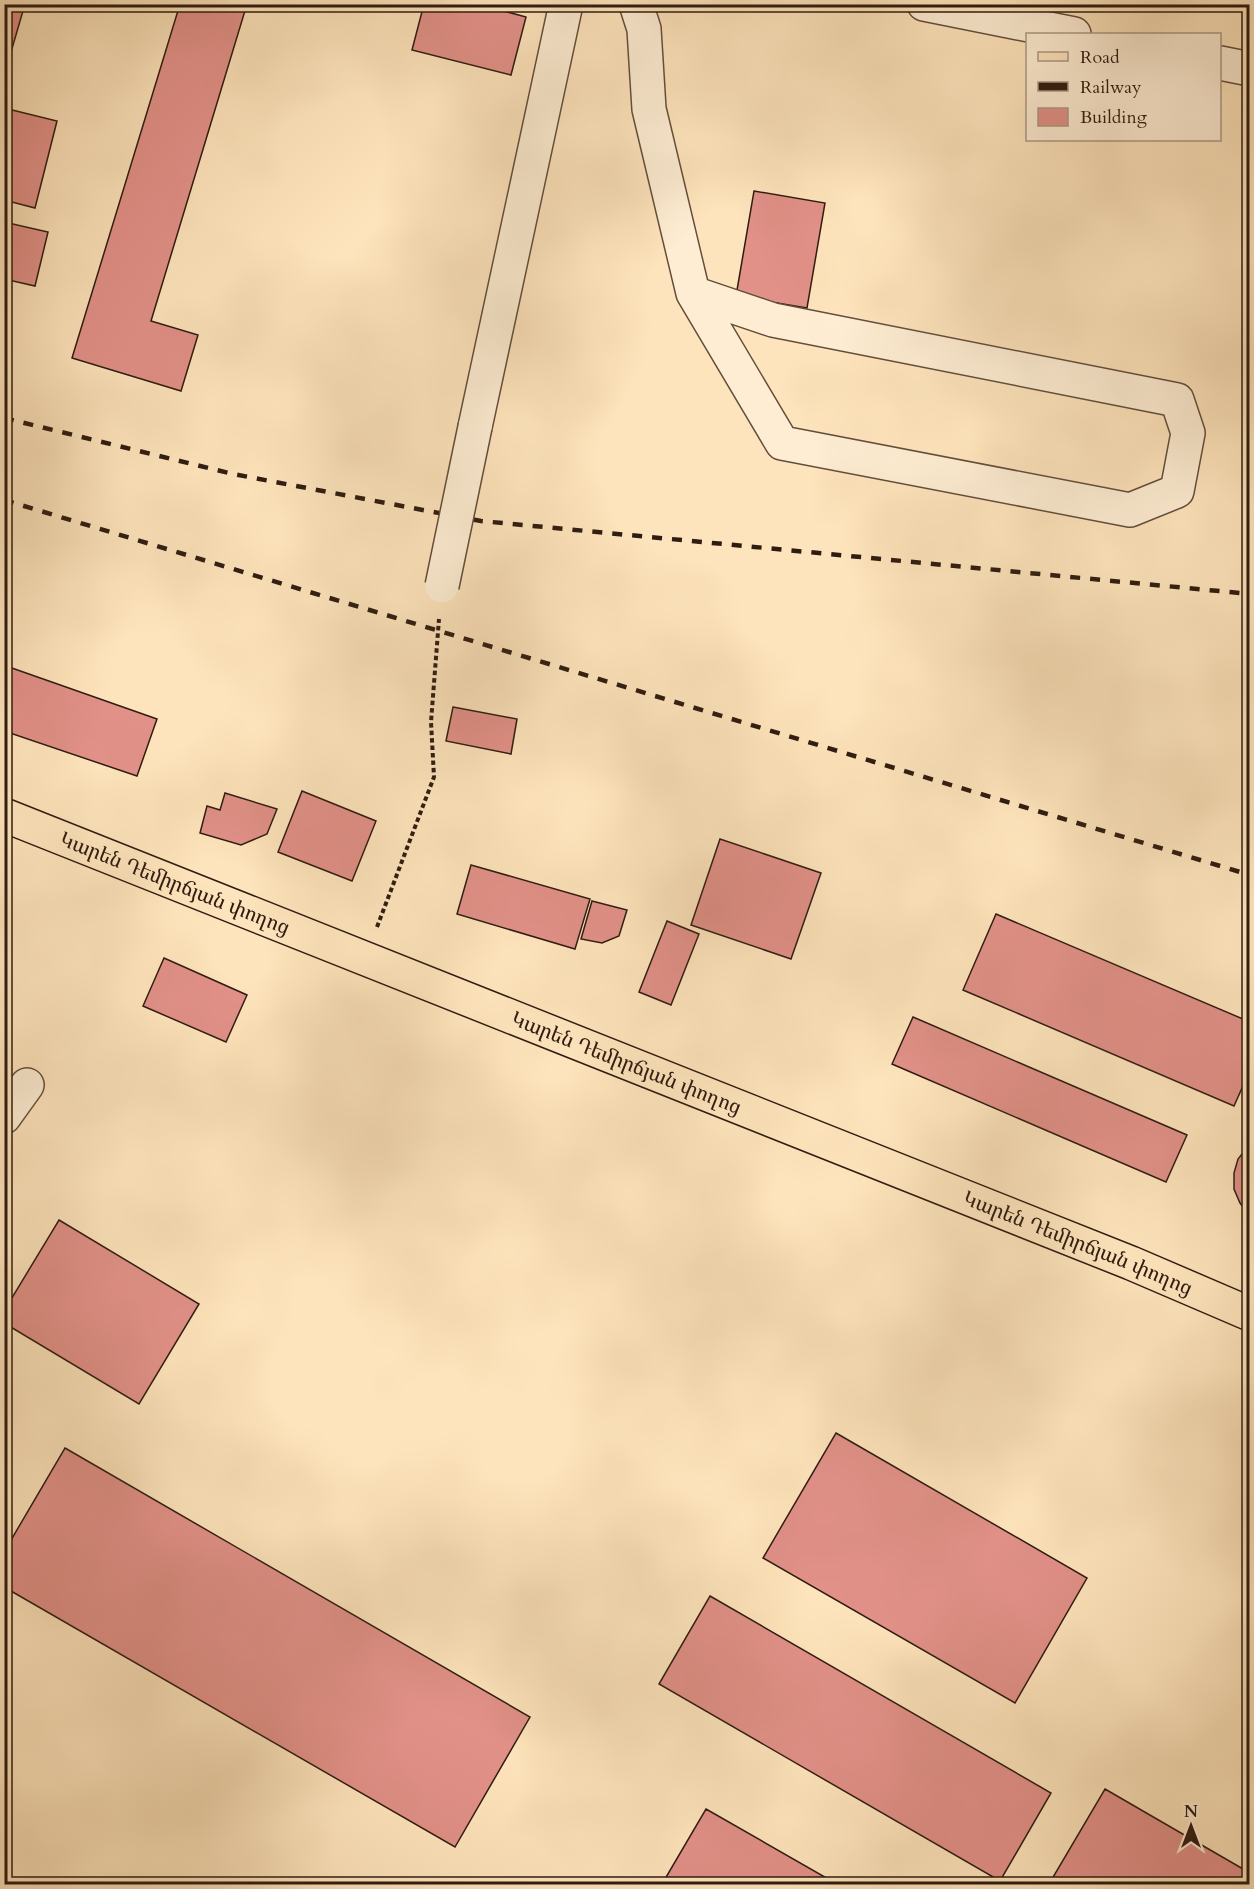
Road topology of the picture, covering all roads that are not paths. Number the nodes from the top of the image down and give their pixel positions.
1 (566, 4) edge
2 (636, 4) edge
3 (924, 4) edge
4 (1069, 33) edge
5 (1221, 63) edge
6 (1250, 69) edge
7 (693, 293) junction
8 (442, 586) road end
9 (4, 815) edge
10 (27, 1086) dead end
11 (4, 1117) edge
12 (1250, 1314) edge

1 - 8 street, bridge
2 - 7 street
3 - 4 street
5 - 6 street
7 - 7 street
9 - 12 main road, Կարեն Դեմիրճյան փողոց
10 - 11 street

